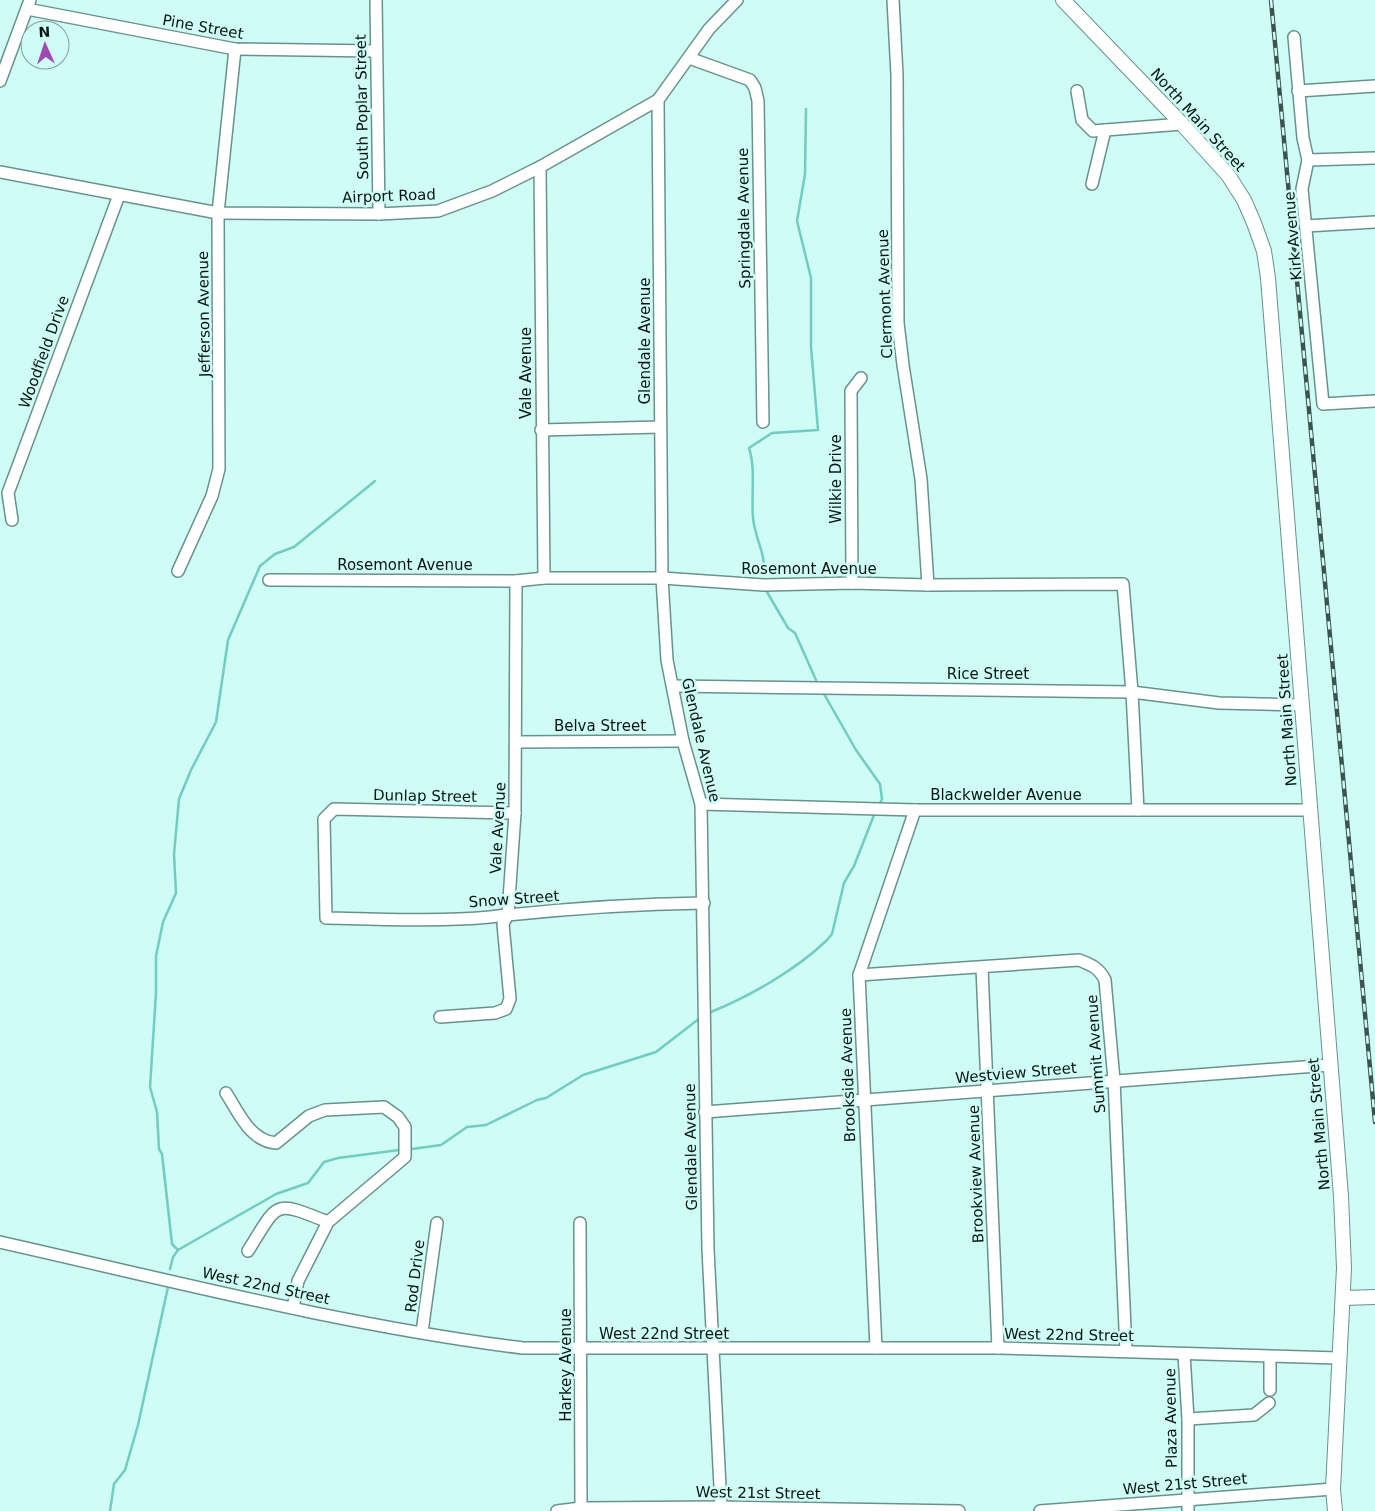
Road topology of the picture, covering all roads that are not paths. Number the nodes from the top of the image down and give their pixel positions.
1 (376, 0) edge
2 (737, 0) edge
3 (893, 0) edge
4 (1063, 0) edge
5 (29, 4) edge
6 (1294, 37) dead end
7 (235, 49) junction
8 (376, 51) junction
9 (689, 58) junction
10 (0, 81) edge
11 (1375, 86) edge
12 (1077, 91) dead end
13 (1298, 91) junction
14 (658, 100) junction
15 (1182, 124) junction
16 (1105, 130) junction
17 (1375, 158) edge
18 (1308, 160) junction
19 (540, 167) junction
20 (0, 172) edge
21 (1092, 184) dead end
22 (119, 195) junction
23 (218, 213) junction
24 (379, 214) junction
25 (1375, 222) edge
26 (1306, 226) junction
27 (861, 378) dead end
28 (1375, 401) edge
29 (763, 422) dead end
30 (660, 427) junction
31 (542, 430) junction
32 (12, 520) dead end
33 (178, 570) dead end
34 (544, 578) junction
35 (662, 578) junction
36 (269, 580) dead end
37 (516, 581) junction
38 (852, 583) junction
39 (928, 585) junction
40 (673, 686) junction
41 (1132, 692) junction
42 (1303, 705) junction
43 (683, 741) junction
44 (516, 742) junction
45 (701, 804) junction
46 (915, 810) junction
47 (1138, 810) junction
48 (1310, 810) junction
49 (515, 813) junction
50 (704, 903) junction
51 (508, 914) junction
52 (326, 918) joint
53 (982, 968) junction
54 (859, 976) junction
55 (440, 1017) dead end
56 (1330, 1065) junction
57 (1114, 1080) junction
58 (987, 1090) junction
59 (226, 1094) dead end
60 (863, 1101) junction
61 (705, 1112) junction
62 (328, 1222) junction
63 (436, 1223) dead end
64 (580, 1223) dead end
65 (0, 1242) edge
66 (248, 1251) dead end
67 (1375, 1288) edge
68 (1343, 1293) junction
69 (1375, 1297) edge
70 (293, 1308) junction
71 (422, 1332) junction
72 (581, 1348) junction
73 (876, 1348) junction
74 (998, 1348) junction
75 (715, 1349) junction
76 (1126, 1351) junction
77 (1184, 1354) junction
78 (1270, 1357) junction
79 (1338, 1358) junction
80 (1270, 1390) dead end
81 (1269, 1403) dead end
82 (1188, 1419) junction
83 (1333, 1489) junction
84 (1187, 1505) edge
85 (721, 1507) junction
86 (581, 1508) junction
87 (557, 1511) edge
88 (959, 1511) edge
89 (1040, 1511) edge
90 (1334, 1511) edge

1 - 8 street, South Poplar Street
2 - 9 street, Airport Road
3 - 39 street, Clermont Avenue
4 - 15 main road, North Main Street
5 - 7 street, Pine Street
5 - 10 street
6 - 13 street, Kirk Avenue
7 - 8 street, Pine Street
7 - 23 street, Jefferson Avenue
8 - 24 street, South Poplar Street
9 - 14 street, Airport Road
9 - 29 street, Springdale Avenue
11 - 13 street
12 - 16 street
13 - 18 street, Kirk Avenue
14 - 19 street, Airport Road
14 - 30 street, Glendale Avenue
15 - 16 street
15 - 42 main road, North Main Street
16 - 21 street
17 - 18 street
18 - 26 street, Kirk Avenue
19 - 24 street, Airport Road
19 - 31 street, Vale Avenue
20 - 22 street, Airport Road
22 - 23 street, Airport Road
22 - 32 street, Woodfield Drive
23 - 24 street, Airport Road
23 - 33 street, Jefferson Avenue
25 - 26 street
26 - 28 street, Kirk Avenue
27 - 38 street, Wilkie Drive
30 - 31 street
30 - 35 street, Glendale Avenue
31 - 34 street, Vale Avenue
34 - 35 street, Rosemont Avenue
34 - 37 street, Rosemont Avenue
35 - 38 street, Rosemont Avenue
35 - 40 street, Glendale Avenue
36 - 37 street, Rosemont Avenue
37 - 44 street, Vale Avenue
38 - 39 street, Rosemont Avenue
39 - 41 street, Rosemont Avenue
40 - 41 street, Rice Street
40 - 43 street, Glendale Avenue
41 - 42 street, Rice Street
41 - 47 street, Rosemont Avenue
42 - 48 main road, North Main Street
43 - 44 street, Belva Street
43 - 45 street, Glendale Avenue
44 - 49 street, Vale Avenue
45 - 46 street, Blackwelder Avenue
45 - 50 street, Glendale Avenue
46 - 47 street, Blackwelder Avenue
46 - 54 street, Brookside Avenue
47 - 48 street, Blackwelder Avenue
48 - 56 main road, North Main Street
49 - 51 street, Vale Avenue
49 - 52 street, Dunlap Street
50 - 51 street, Snow Street
50 - 61 street, Glendale Avenue
51 - 52 street, Snow Street
51 - 55 street, Vale Avenue
53 - 54 street, Summit Avenue
53 - 57 street, Summit Avenue
53 - 58 street, Brookview Avenue
54 - 60 street, Brookside Avenue
56 - 57 street, Westview Street
56 - 68 main road, North Main Street
57 - 58 street, Westview Street
57 - 76 street, Summit Avenue
58 - 60 street, Westview Street
58 - 74 street, Brookview Avenue
59 - 62 street
60 - 61 street, Westview Street
60 - 73 street, Brookside Avenue
61 - 75 street, Glendale Avenue
62 - 66 street
62 - 70 street
63 - 71 street, Rod Drive
64 - 72 street, Harkey Avenue
65 - 70 street, West 22nd Street
67 - 68 main road
68 - 69 main road
68 - 79 main road, North Main Street
70 - 71 street, West 22nd Street
71 - 72 street, West 22nd Street
72 - 75 street, West 22nd Street
72 - 86 street, Harkey Avenue
73 - 74 street, West 22nd Street
73 - 75 street, West 22nd Street
74 - 76 street, West 22nd Street
75 - 85 street, Glendale Avenue
76 - 77 street, West 22nd Street
77 - 78 street, West 22nd Street
77 - 82 street, Plaza Avenue
78 - 79 street, West 22nd Street
78 - 80 street
79 - 83 main road, North Main Street
81 - 82 street
82 - 84 street, Plaza Avenue
83 - 84 street, West 21st Street
83 - 90 main road, North Main Street
84 - 89 street, West 21st Street
85 - 86 street, West 21st Street
85 - 88 street, West 21st Street
86 - 87 street, West 21st Street

